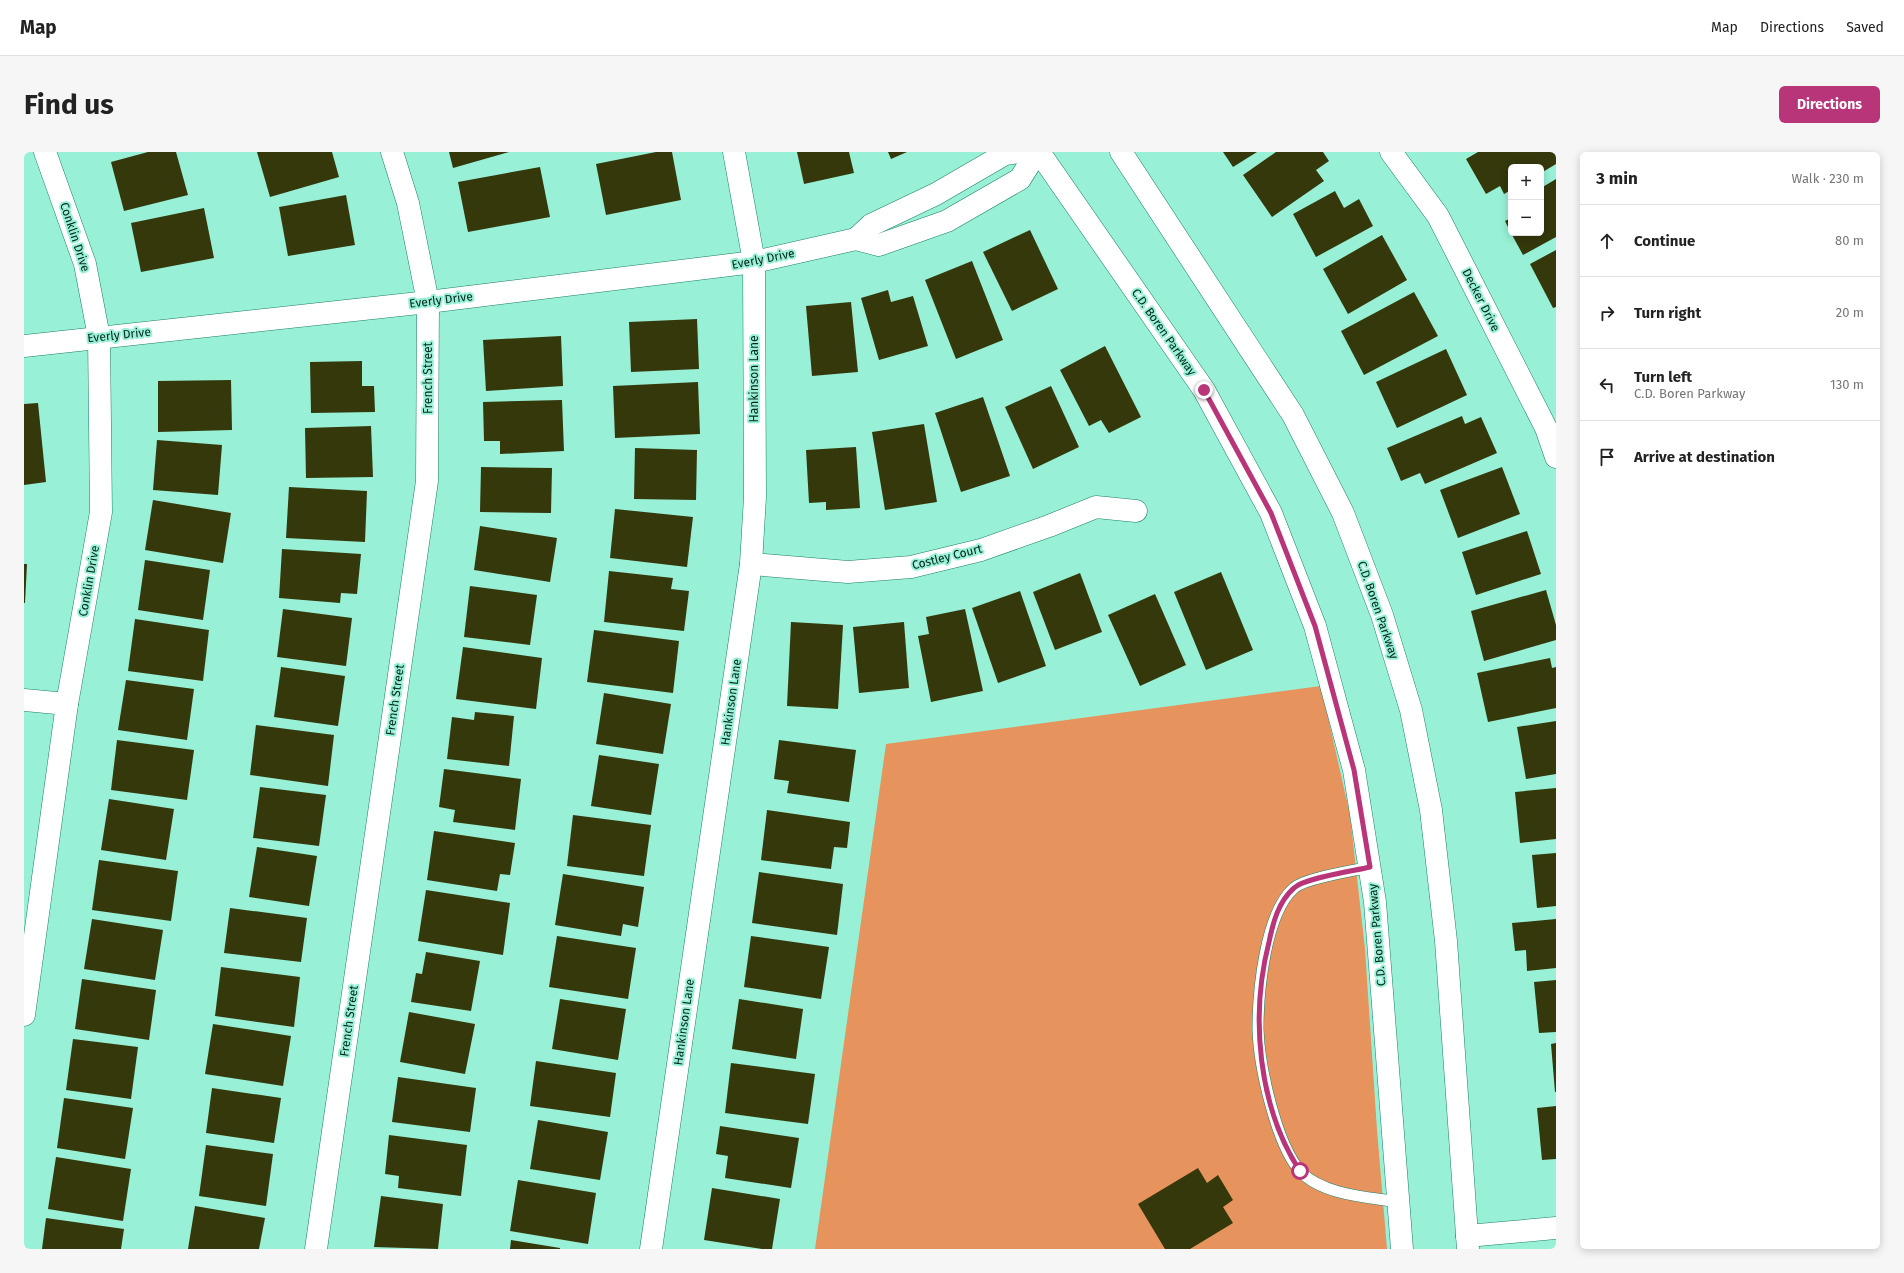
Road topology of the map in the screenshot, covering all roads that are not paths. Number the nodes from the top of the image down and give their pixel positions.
1 (45, 152) edge
2 (392, 152) edge
3 (734, 152) edge
4 (1019, 152) edge
5 (1038, 152) edge
6 (1121, 152) edge
7 (1390, 152) edge
8 (856, 239) junction
9 (754, 262) junction
10 (428, 302) junction
11 (99, 337) junction
12 (24, 346) edge
13 (1556, 457) edge
14 (1136, 511) dead end
15 (751, 564) junction
16 (24, 700) edge
17 (67, 704) junction
18 (1370, 867) junction
19 (24, 1015) edge
20 (1398, 1202) junction
21 (1556, 1228) edge
22 (1467, 1242) edge
23 (316, 1249) edge
24 (651, 1249) edge
25 (1402, 1249) edge

1 - 11 street, Conklin Drive
2 - 10 street, French Street
3 - 9 street, Hankinson Lane
4 - 8 street
5 - 8 street, Everly Drive
5 - 18 street, C.D. Boren Parkway
6 - 22 street, C.D. Boren Parkway
7 - 13 street, Decker Drive
8 - 9 street, Everly Drive
9 - 10 street, Everly Drive
9 - 15 street, Hankinson Lane
10 - 11 street, Everly Drive
10 - 23 street, French Street
11 - 12 street, Everly Drive
11 - 17 street, Conklin Drive
14 - 15 street, Costley Court
15 - 24 street, Hankinson Lane
16 - 17 street
17 - 19 street, Conklin Drive
18 - 20 street, C.D. Boren Parkway
18 - 20 lane
20 - 25 street, C.D. Boren Parkway
21 - 22 street

